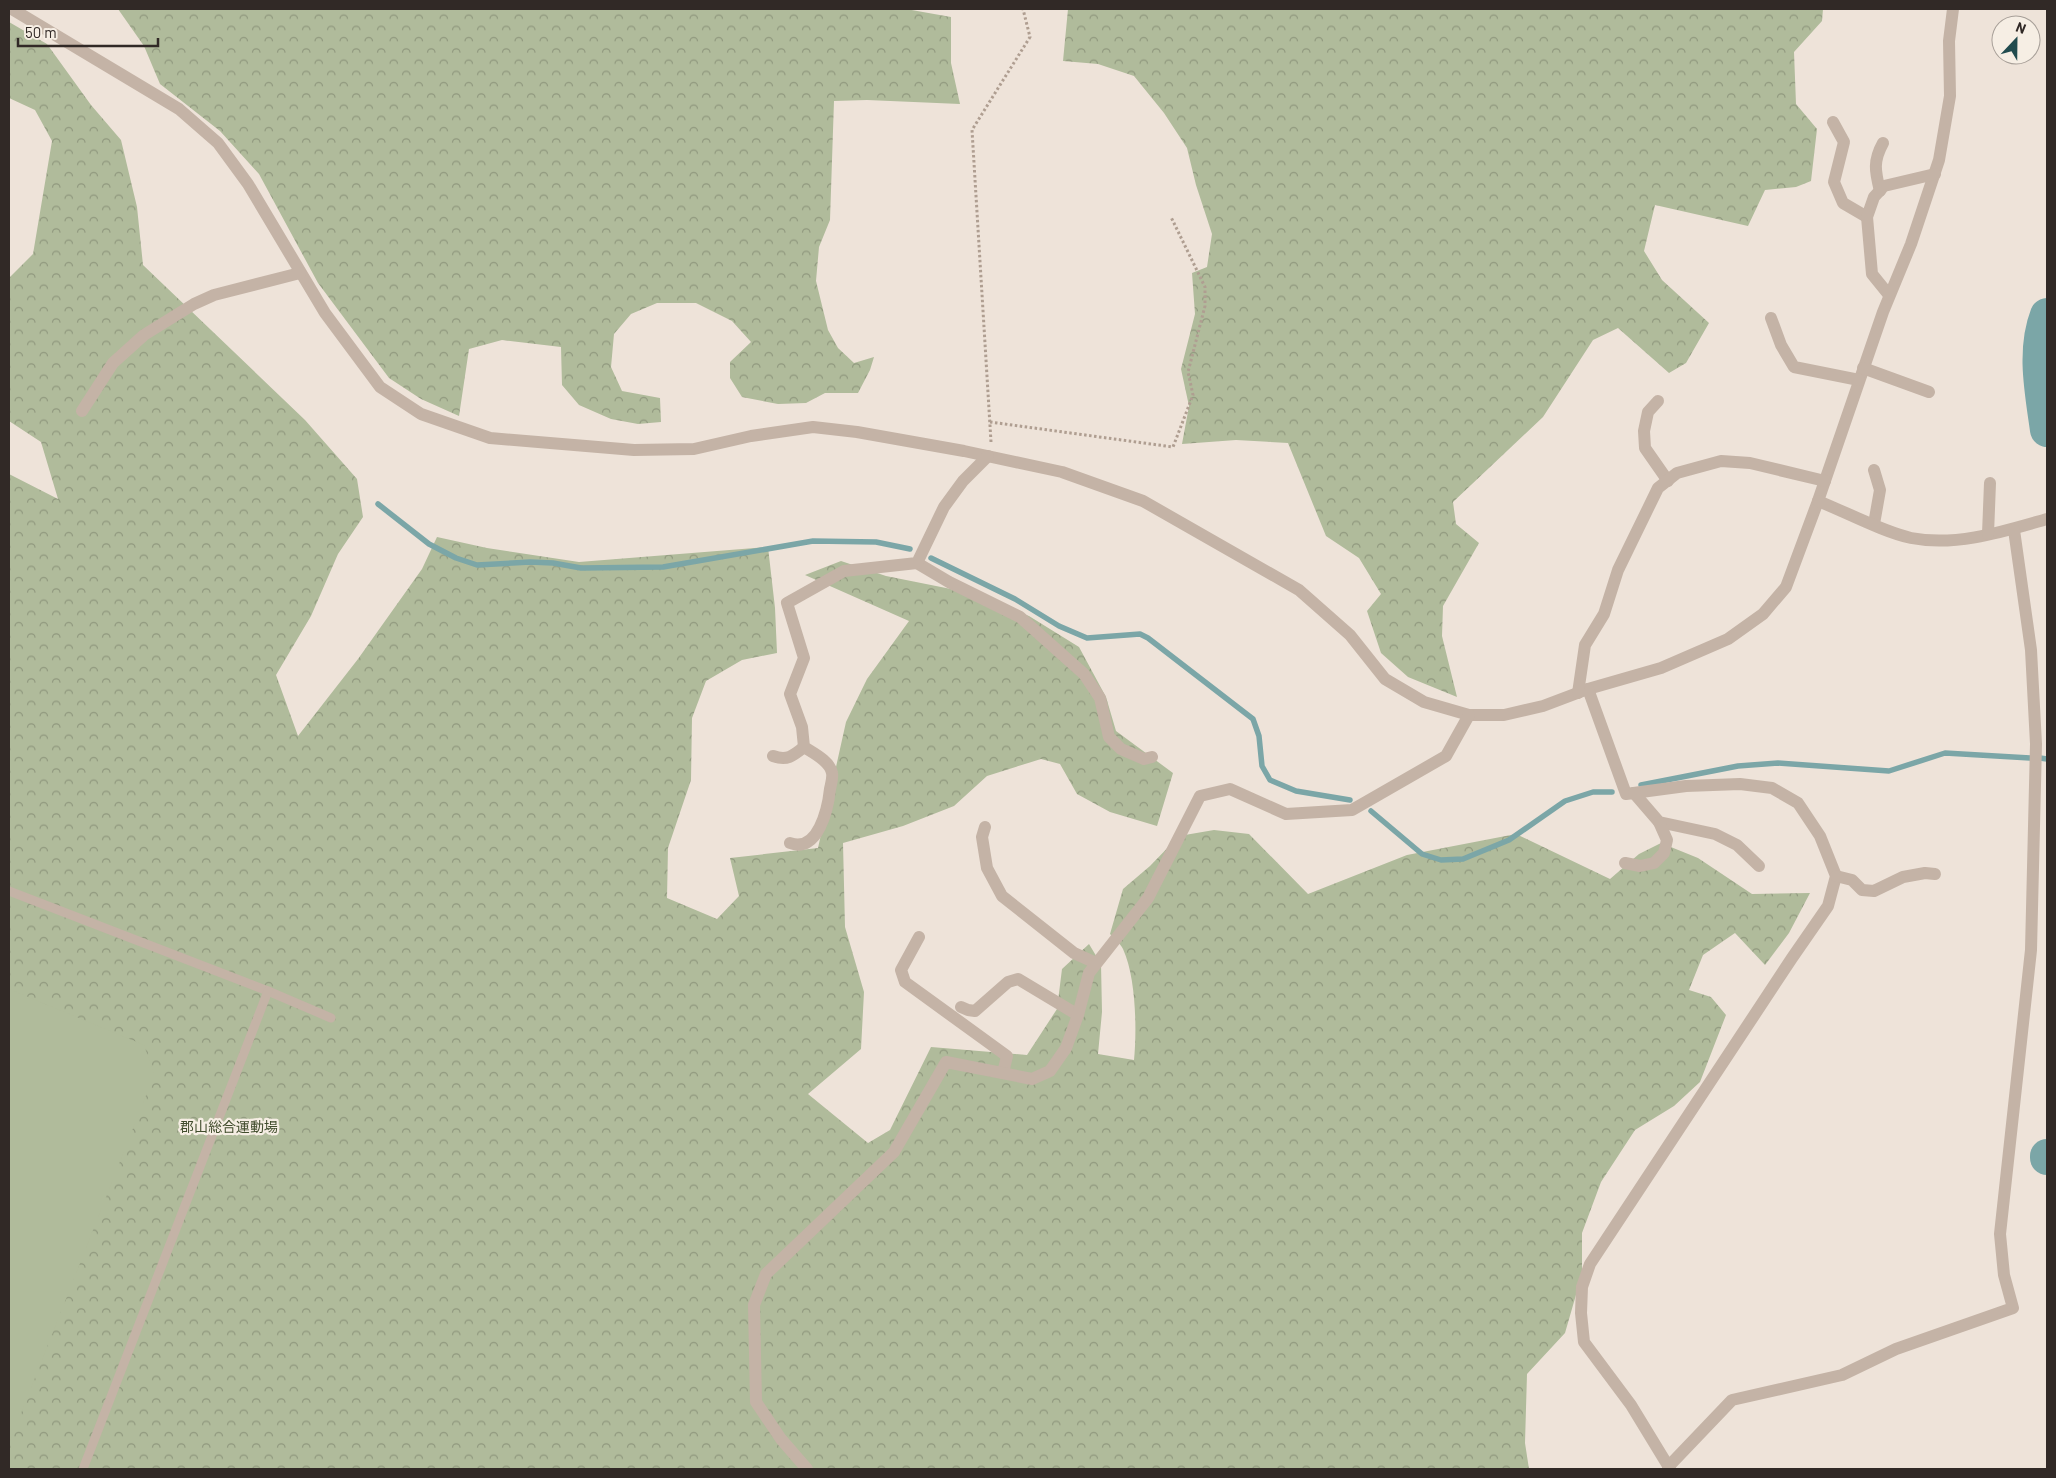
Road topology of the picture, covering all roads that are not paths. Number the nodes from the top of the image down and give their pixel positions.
1 (12, 9) edge
2 (1953, 9) edge
3 (1832, 122) dead end
4 (1883, 143) dead end
5 (1935, 174) junction
6 (1880, 191) junction
7 (1867, 217) junction
8 (300, 273) junction
9 (1890, 295) junction
10 (1771, 318) dead end
11 (1861, 374) junction
12 (1929, 392) dead end
13 (1658, 401) dead end
14 (82, 411) dead end
15 (990, 456) junction
16 (1874, 470) dead end
17 (1668, 481) junction
18 (1825, 481) junction
19 (1990, 483) dead end
20 (1818, 501) junction
21 (2047, 519) edge
22 (1874, 524) junction
23 (2019, 528) junction
24 (1988, 534) junction
25 (917, 564) junction
26 (1583, 691) junction
27 (1469, 716) junction
28 (804, 747) junction
29 (773, 756) dead end
30 (1152, 757) dead end
31 (1634, 792) junction
32 (1659, 822) junction
33 (985, 827) dead end
34 (790, 843) dead end
35 (1625, 863) dead end
36 (1759, 866) dead end
37 (1935, 874) dead end
38 (1836, 876) junction
39 (9, 891) edge
40 (919, 937) dead end
41 (1096, 963) junction
42 (268, 991) junction
43 (961, 1007) dead end
44 (1078, 1015) junction
45 (331, 1018) dead end
46 (1003, 1074) junction
47 (1669, 1468) edge
48 (83, 1469) edge
49 (807, 1469) edge

1 - 8 street
2 - 5 street
3 - 7 street
4 - 6 street
5 - 6 street
5 - 9 street
6 - 7 street
7 - 9 street
8 - 14 street
8 - 15 street
9 - 11 street
10 - 11 street
11 - 12 street
11 - 18 street
13 - 17 street
15 - 25 street
15 - 27 street
16 - 22 street
17 - 18 street
17 - 26 street
18 - 20 street
19 - 24 street
20 - 22 street
20 - 26 street
21 - 23 street
22 - 24 street
23 - 24 street
23 - 47 street
25 - 28 street
25 - 30 street
26 - 27 street
26 - 31 street
27 - 41 street
28 - 29 street
28 - 34 street
31 - 32 street
31 - 38 street
32 - 35 street
32 - 36 street
33 - 41 street
37 - 38 street
38 - 47 street
39 - 42 lane
40 - 46 street
41 - 44 street
42 - 45 lane
42 - 48 lane
43 - 44 street
44 - 46 street
46 - 49 street

